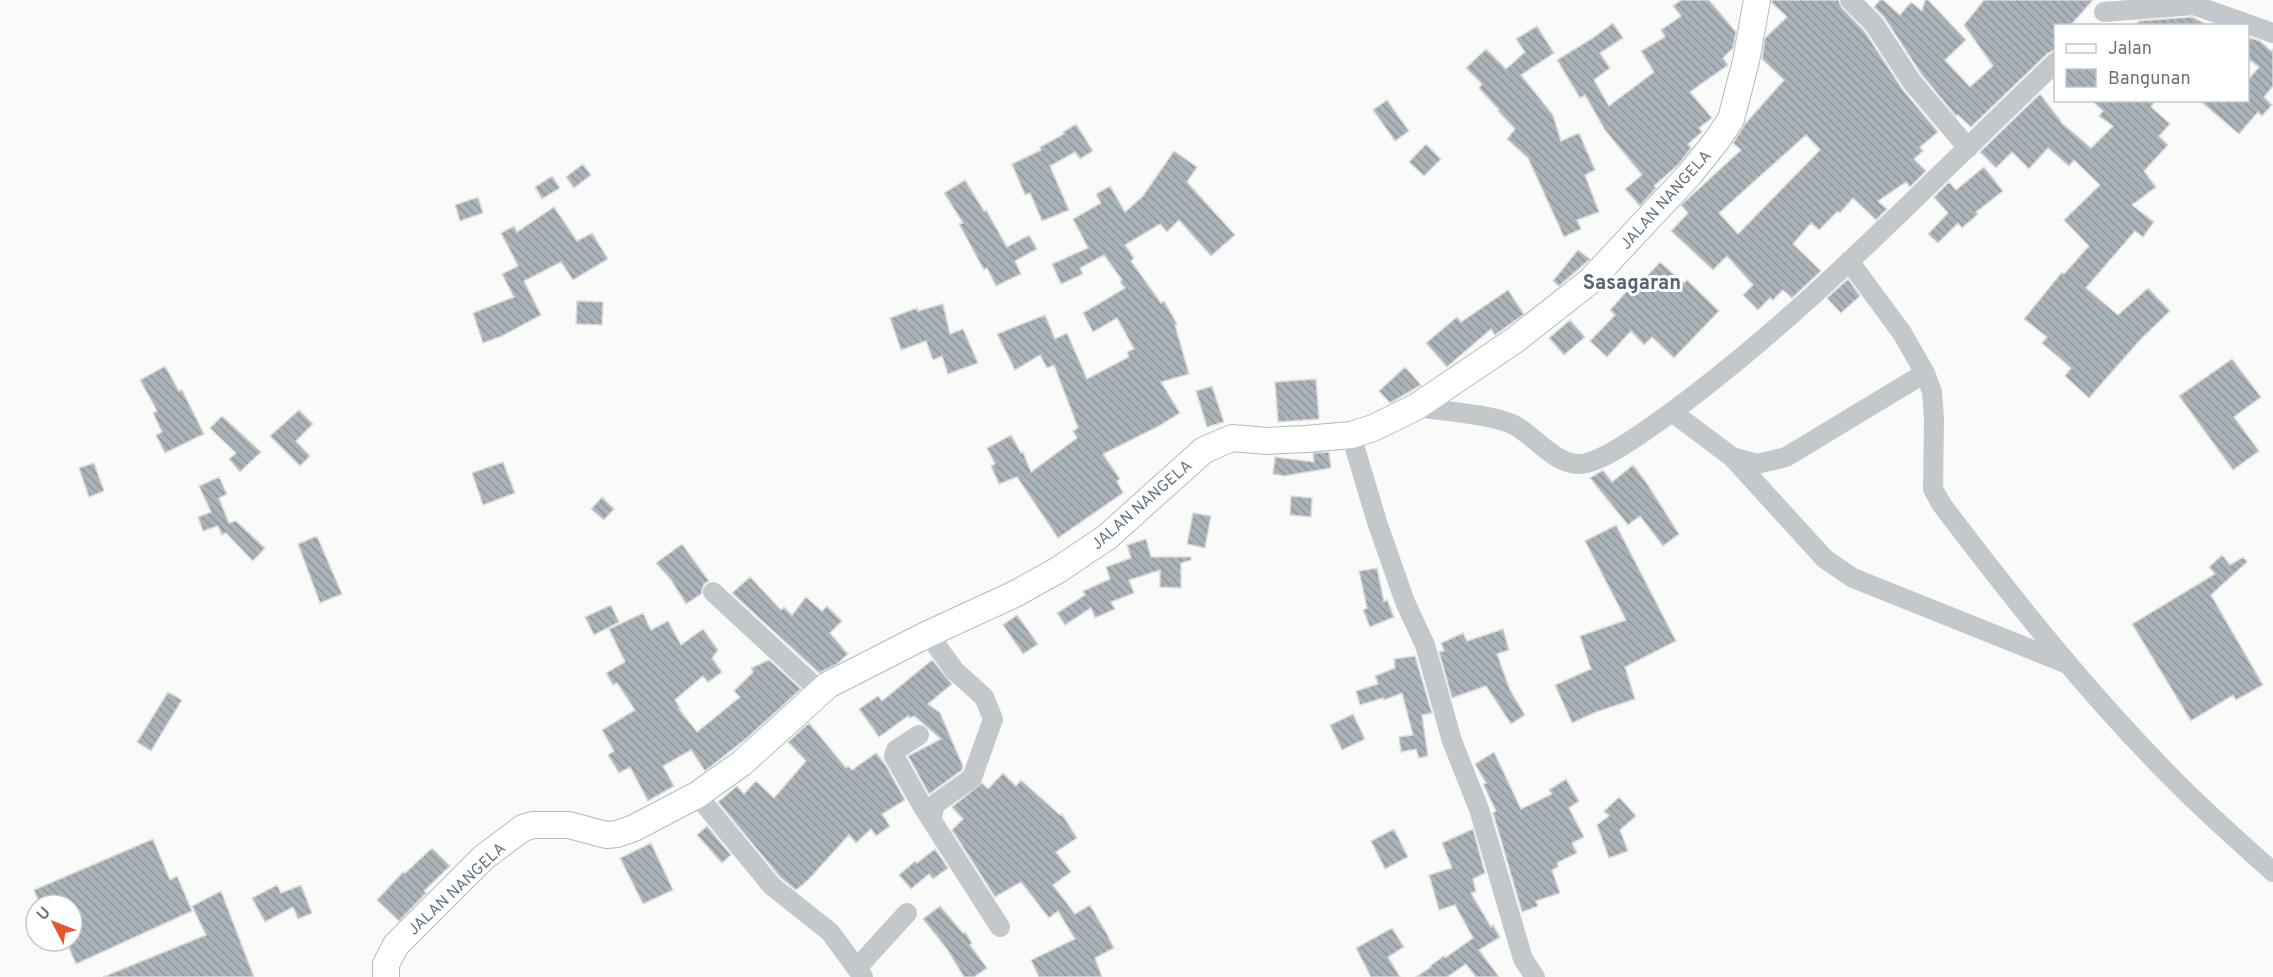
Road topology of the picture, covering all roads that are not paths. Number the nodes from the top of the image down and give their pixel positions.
1 (1757, 0) edge
2 (1850, 0) edge
3 (2102, 12) edge
4 (2248, 24) edge
5 (2249, 24) edge
6 (2273, 33) edge
7 (2054, 63) edge
8 (1968, 148) junction
9 (1849, 261) junction
10 (1925, 373) junction
11 (1416, 407) junction
12 (1672, 412) junction
13 (1352, 435) junction
14 (1732, 457) junction
15 (712, 592) dead end
16 (928, 634) junction
17 (2068, 664) junction
18 (820, 691) junction
19 (919, 735) dead end
20 (697, 795) junction
21 (932, 818) junction
22 (2273, 872) edge
23 (907, 913) dead end
24 (1000, 927) dead end
25 (860, 973) edge
26 (386, 977) edge
27 (1535, 977) edge

1 - 11 main road, JALAN NANGELA
2 - 8 street
3 - 4 street
5 - 6 street
7 - 8 street
8 - 9 street
9 - 10 street
9 - 12 street
10 - 14 street
10 - 17 street
11 - 12 street
11 - 13 main road, JALAN NANGELA
12 - 14 street
13 - 16 main road, JALAN NANGELA
13 - 27 street
14 - 17 street
15 - 18 street
16 - 18 main road, JALAN NANGELA
16 - 21 street
17 - 22 street
18 - 20 main road, JALAN NANGELA
19 - 21 street
20 - 25 street
20 - 26 main road, JALAN NANGELA
21 - 24 street
23 - 25 street

